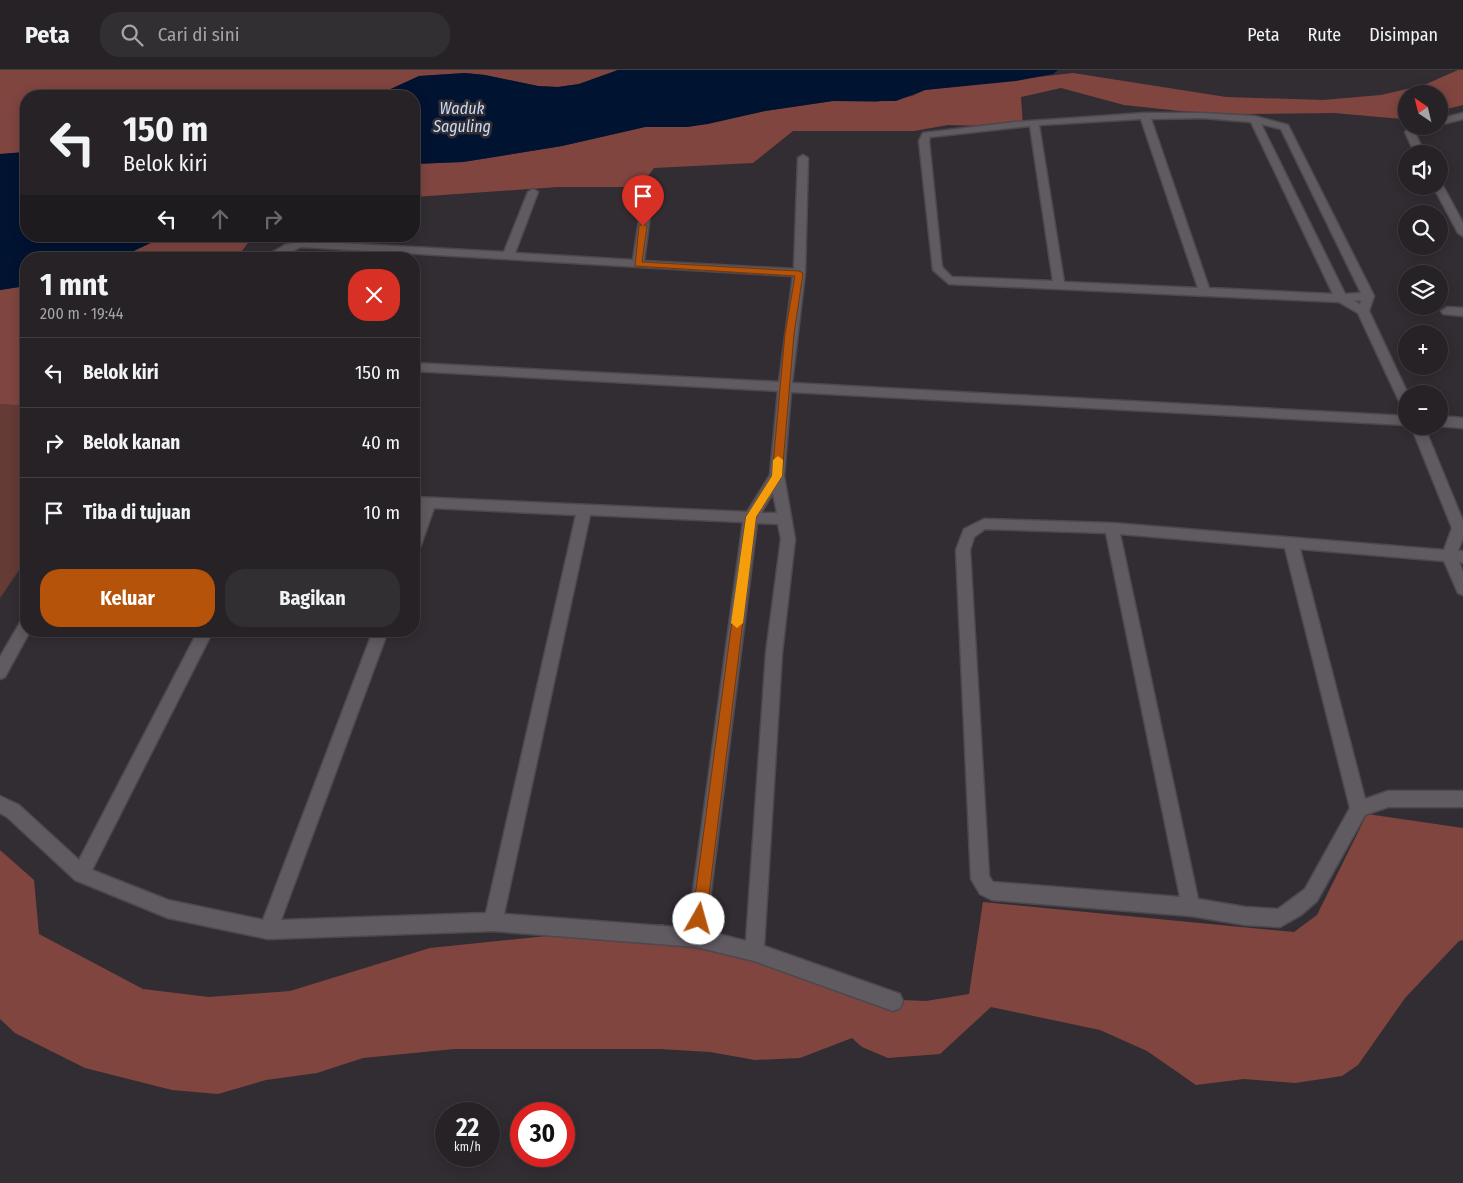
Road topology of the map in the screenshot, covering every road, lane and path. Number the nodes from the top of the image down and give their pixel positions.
1 (1145, 116) junction
2 (1463, 116) edge
3 (1254, 119) junction
4 (1448, 120) edge
5 (1034, 123) junction
6 (803, 158) dead end
7 (533, 192) dead end
8 (1443, 195) edge
9 (646, 207) dead end
10 (1463, 233) edge
11 (388, 242) edge
12 (384, 249) junction
13 (279, 252) edge
14 (509, 255) junction
15 (638, 265) junction
16 (799, 273) junction
17 (1059, 286) junction
18 (1205, 292) junction
19 (1368, 296) junction
20 (1341, 298) junction
21 (1363, 311) junction
22 (1448, 311) edge
23 (1463, 312) edge
24 (420, 367) edge
25 (1398, 386) edge
26 (784, 387) junction
27 (1398, 420) edge
28 (1448, 421) edge
29 (1463, 422) edge
30 (1421, 435) edge
31 (777, 476) junction
32 (420, 503) edge
33 (429, 504) junction
34 (584, 511) junction
35 (751, 517) junction
36 (786, 519) junction
37 (1112, 528) junction
38 (420, 529) edge
39 (1461, 530) edge
40 (1290, 542) junction
41 (1456, 556) edge
42 (1463, 590) edge
43 (20, 636) edge
44 (203, 637) edge
45 (379, 637) edge
46 (0, 672) edge
47 (1463, 800) edge
48 (0, 804) edge
49 (1359, 809) junction
50 (80, 874) junction
51 (1191, 906) junction
52 (493, 922) junction
53 (268, 930) junction
54 (696, 938) junction
55 (754, 952) junction
56 (892, 1001) dead end

1 - 3 street
1 - 5 street
1 - 18 street
2 - 4 street
3 - 19 street
3 - 20 street
5 - 17 street
5 - 17 street
6 - 16 street
7 - 14 street
8 - 10 street
9 - 15 street
11 - 12 street
12 - 13 street
12 - 14 street
14 - 15 street
15 - 16 street
16 - 26 street
17 - 18 street
18 - 20 street
19 - 20 street
19 - 21 street
20 - 21 street
21 - 25 street
22 - 23 street
24 - 26 street
26 - 27 street
26 - 31 street
28 - 29 street
30 - 39 street
31 - 35 street
31 - 36 street
32 - 33 street
33 - 34 street
33 - 38 street
34 - 35 street
34 - 52 street
35 - 36 street
35 - 54 street
36 - 55 street
37 - 40 street
37 - 51 street
37 - 51 street
39 - 41 street
40 - 41 street
40 - 49 street
41 - 42 street
43 - 46 street
44 - 50 street
45 - 53 street
47 - 49 street
48 - 50 street
49 - 51 street
50 - 53 street
52 - 53 street
52 - 54 street
54 - 55 street
55 - 56 street

